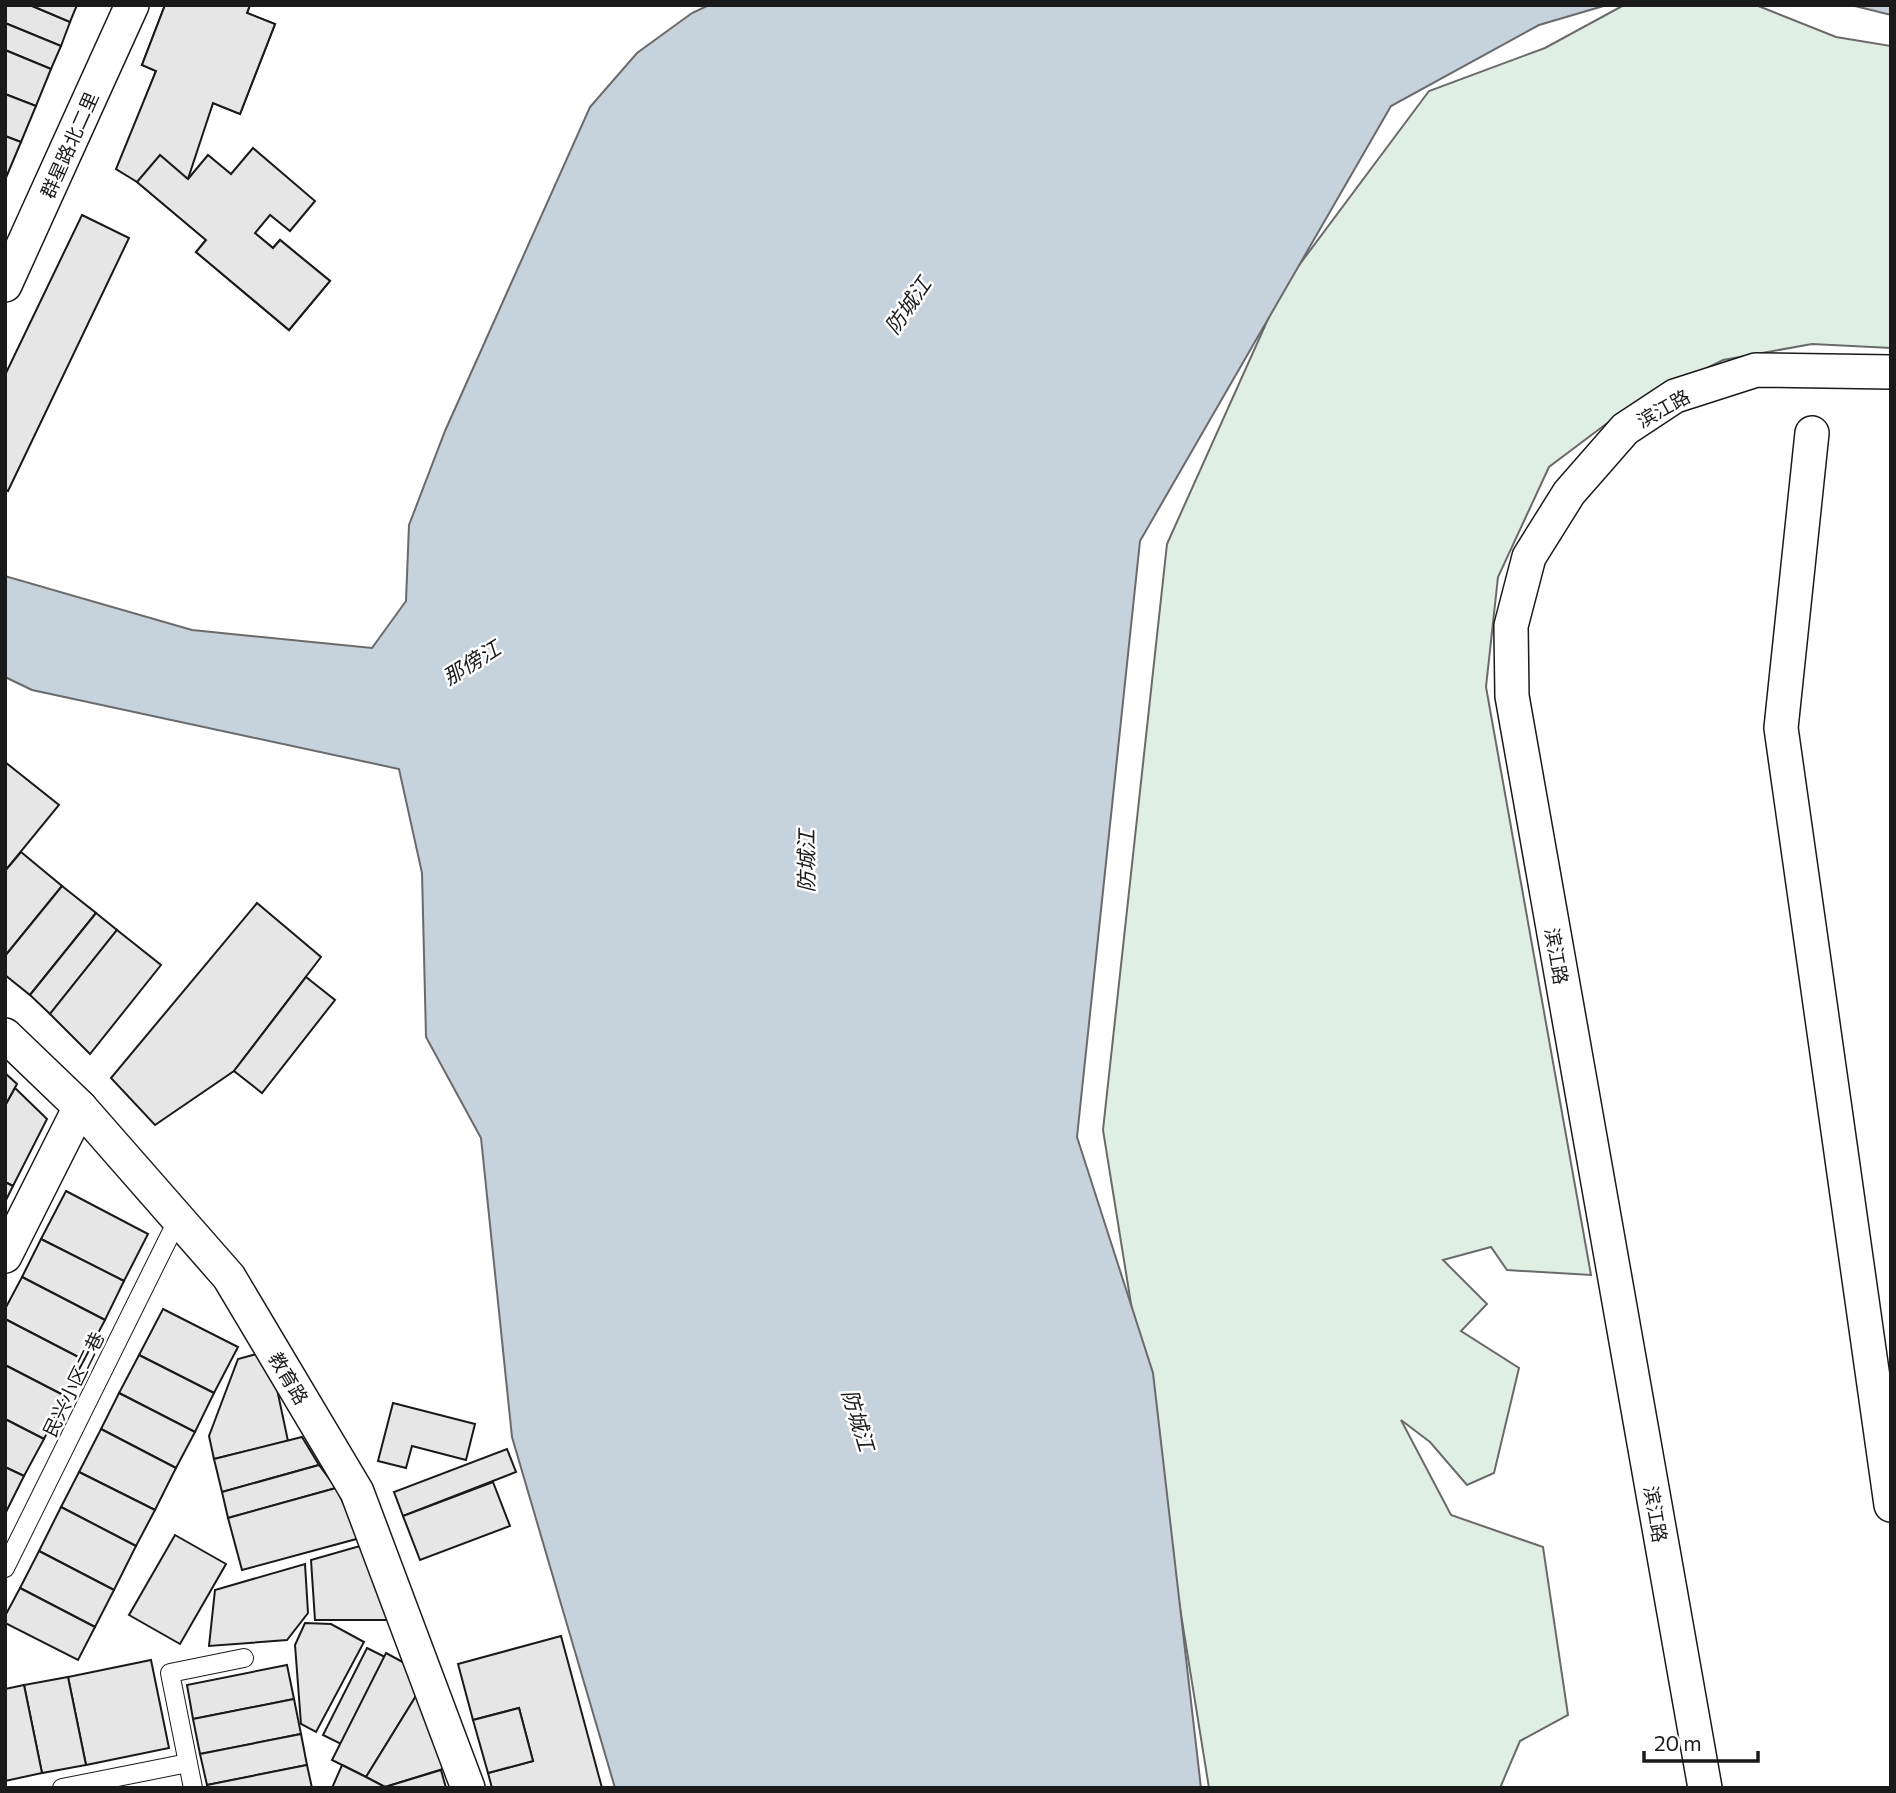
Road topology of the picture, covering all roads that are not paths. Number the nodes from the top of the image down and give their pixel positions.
1 (132, 5) edge
2 (5, 285) edge
3 (1891, 372) edge
4 (1812, 433) dead end
5 (5, 1035) edge
6 (80, 1107) junction
7 (178, 1219) junction
8 (5, 1256) edge
9 (1891, 1505) edge
10 (10, 1548) edge
11 (5, 1567) edge
12 (244, 1658) dead end
13 (188, 1763) junction
14 (62, 1788) edge
15 (193, 1788) edge
16 (468, 1788) edge
17 (1705, 1788) edge

1 - 2 street, 群星路北二里
3 - 17 street, 滨江路
4 - 9 street
5 - 6 street, 教育路
6 - 7 street, 教育路
6 - 8 street
7 - 10 lane, 民兴小区二巷
7 - 16 street, 教育路
10 - 11 lane, 民兴小区二巷
12 - 13 lane
13 - 14 lane
13 - 15 lane

